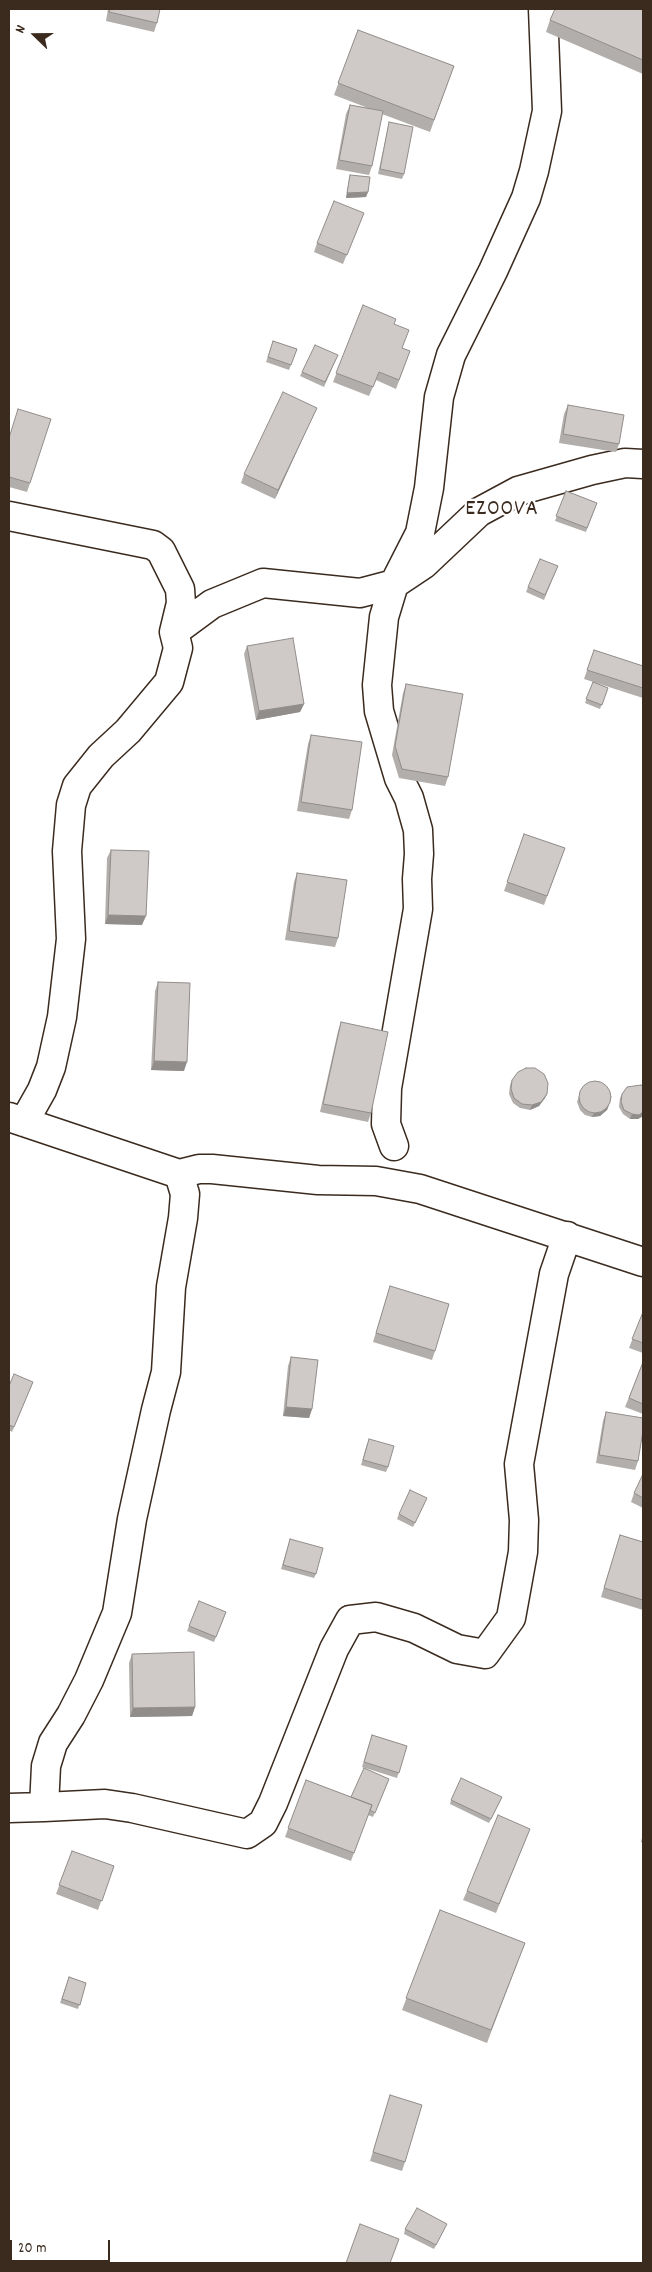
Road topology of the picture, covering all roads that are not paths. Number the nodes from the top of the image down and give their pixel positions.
1 (543, 9) edge
2 (643, 464) edge
3 (9, 516) edge
4 (394, 584) junction
5 (174, 632) junction
6 (16, 1120) edge
7 (394, 1146) dead end
8 (179, 1174) junction
9 (567, 1236) junction
10 (643, 1262) edge
11 (44, 1807) junction
12 (9, 1808) edge

1 - 4 street
2 - 4 street
3 - 5 street
4 - 5 street
4 - 7 street
5 - 6 street
6 - 8 street
8 - 9 street
8 - 11 street
9 - 10 street
9 - 11 street
11 - 12 street

